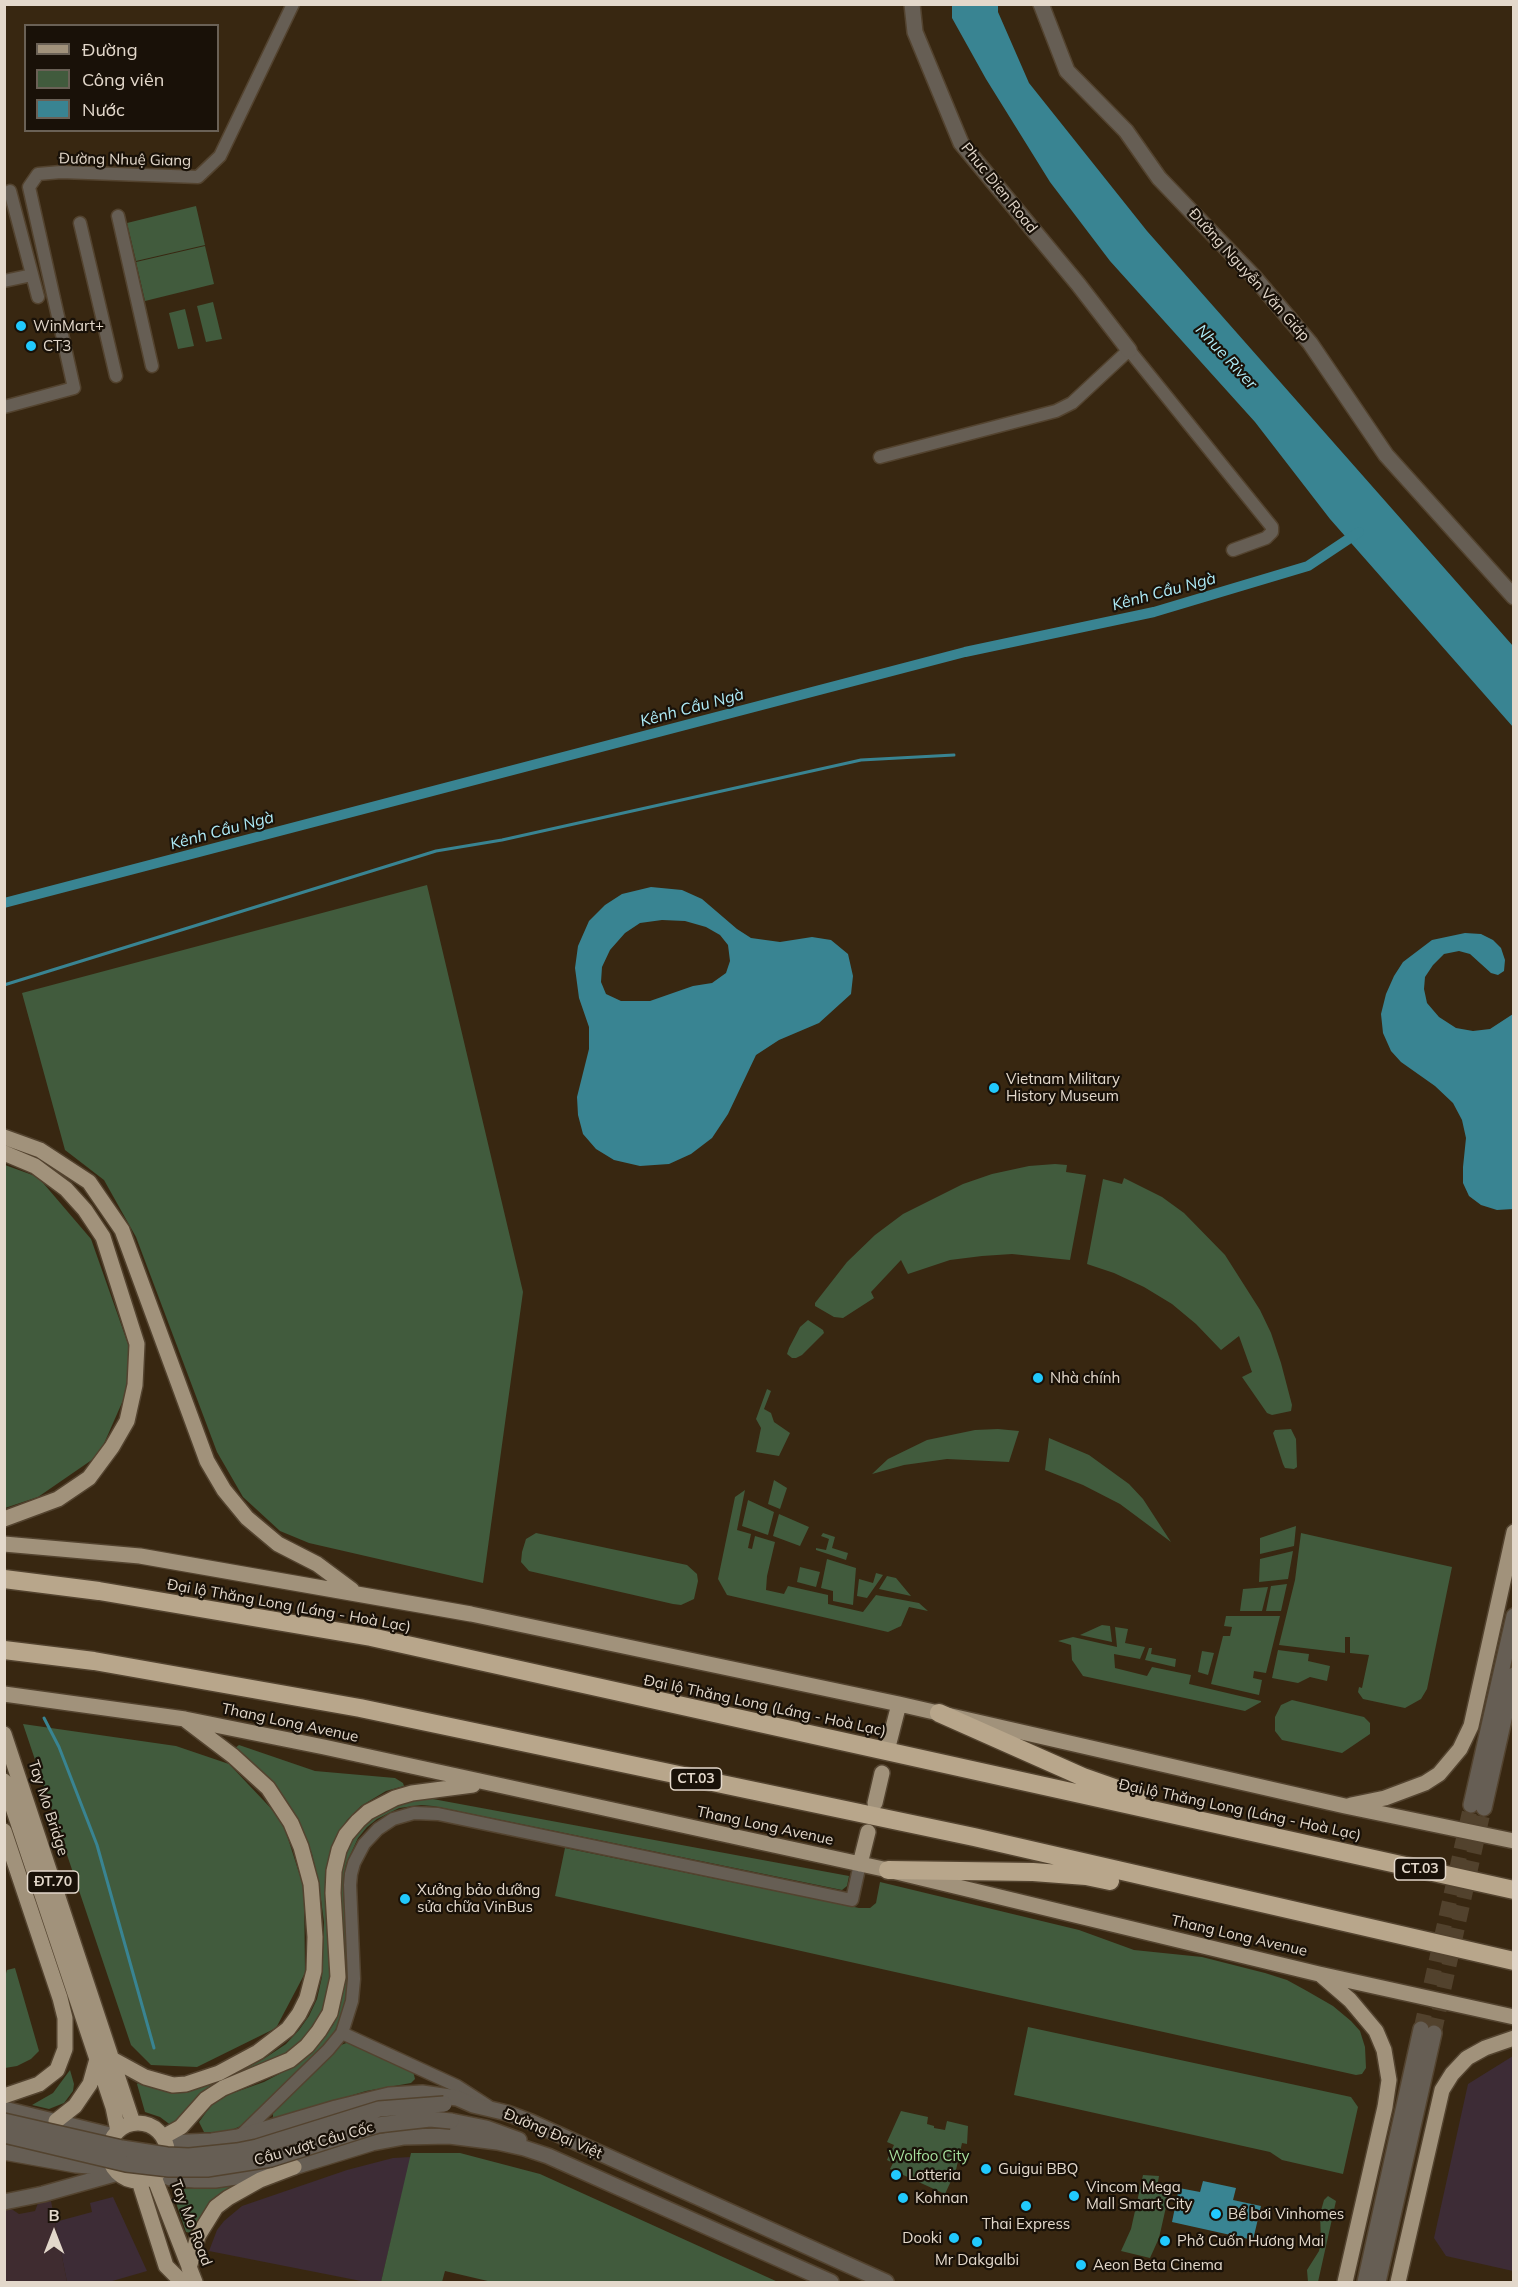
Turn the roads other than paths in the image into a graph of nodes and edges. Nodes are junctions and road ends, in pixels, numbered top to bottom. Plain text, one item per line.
1 (293, 4) edge
2 (912, 4) edge
3 (1041, 4) edge
4 (10, 191) dead end
5 (118, 216) dead end
6 (80, 223) dead end
7 (32, 275) junction
8 (4, 281) edge
9 (38, 297) dead end
10 (1129, 350) junction
11 (152, 366) dead end
12 (116, 376) dead end
13 (4, 407) edge
14 (880, 457) dead end
15 (1233, 550) dead end
16 (1514, 597) edge
17 (4, 1137) edge
18 (4, 1153) edge
19 (4, 1519) edge
20 (1514, 1532) edge
21 (4, 1544) edge
22 (4, 1579) edge
23 (357, 1593) junction
24 (1514, 1616) edge
25 (4, 1650) edge
26 (1514, 1675) edge
27 (4, 1694) edge
28 (899, 1704) junction
29 (939, 1713) junction
30 (185, 1719) junction
31 (4, 1734) edge
32 (888, 1748) dead end
33 (882, 1773) dead end
34 (4, 1780) edge
35 (484, 1784) junction
36 (875, 1803) dead end
37 (1345, 1806) junction
38 (4, 1831) edge
39 (868, 1832) dead end
40 (1514, 1840) edge
41 (1326, 1848) junction
42 (860, 1864) junction
43 (888, 1870) junction
44 (1514, 1890) edge
45 (1383, 1931) junction
46 (1514, 1962) edge
47 (1319, 1974) junction
48 (1514, 2017) edge
49 (95, 2032) junction
50 (342, 2033) junction
51 (1514, 2038) edge
52 (104, 2059) junction
53 (4, 2096) edge
54 (473, 2105) junction
55 (4, 2109) edge
56 (494, 2109) junction
57 (4, 2121) edge
58 (56, 2121) junction
59 (133, 2123) junction
60 (116, 2134) junction
61 (4, 2135) edge
62 (238, 2137) junction
63 (165, 2140) junction
64 (4, 2152) edge
65 (548, 2156) junction
66 (294, 2167) junction
67 (116, 2171) junction
68 (150, 2177) junction
69 (4, 2202) edge
70 (192, 2275) edge
71 (182, 2283) edge
72 (831, 2283) edge
73 (886, 2283) edge
74 (1345, 2283) edge
75 (1365, 2283) edge
76 (1378, 2283) edge
77 (1398, 2283) edge

1 - 13 street, Đường Nhuệ Giang
2 - 10 street, Phuc Dien Road
3 - 16 street, Đường Nguyễn Văn Giáp
4 - 7 street
5 - 11 street
6 - 12 street
7 - 8 street
7 - 9 street
10 - 14 street
10 - 15 street
17 - 23 main road
18 - 19 main road
20 - 37 main road
21 - 23 main road
22 - 41 highway, Đại lộ Thăng Long (Láng - Hoà Lạc) / CT.03
23 - 28 main road
24 - 26 street
25 - 45 highway, CT.03
27 - 30 main road, Thang Long Avenue
28 - 29 main road
28 - 32 main road
29 - 37 main road
29 - 41 highway
30 - 35 main road, Thang Long Avenue
30 - 52 main road
31 - 49 main road, Tay Mo Bridge / ĐT.70
33 - 36 main road
34 - 49 main road, ĐT.70
35 - 42 main road, Thang Long Avenue
35 - 63 main road
37 - 40 main road
38 - 53 main road
39 - 42 main road
41 - 44 highway, Đại lộ Thăng Long (Láng - Hoà Lạc) / CT.03
42 - 43 main road, Thang Long Avenue
42 - 50 street
43 - 45 highway
43 - 47 main road, Thang Long Avenue
45 - 46 highway, CT.03
47 - 48 main road, Thang Long Avenue
47 - 74 main road
49 - 52 main road, ĐT.70
50 - 56 street
50 - 62 street
51 - 77 main road
52 - 58 main road
52 - 59 main road, ĐT.70
52 - 60 main road, ĐT.70
54 - 56 street, Đường Đại Việt
54 - 57 street, Cầu vượt Cầu Cốc, bridge
54 - 62 street, Đường Đại Việt
55 - 58 street
56 - 73 street, Đường Đại Việt
58 - 60 street
59 - 60 main road
59 - 63 main road
60 - 67 main road
61 - 65 street, Cầu vượt Cầu Cốc, bridge
62 - 63 street, Đường Đại Việt
63 - 68 main road
64 - 67 street
65 - 66 street, Đường Đại Việt
65 - 72 street, Đường Đại Việt
66 - 68 street, Đường Đại Việt
66 - 70 main road
67 - 68 main road
67 - 69 street
68 - 70 main road, Tay Mo Road
68 - 71 main road, Tay Mo Road
75 - 76 street

